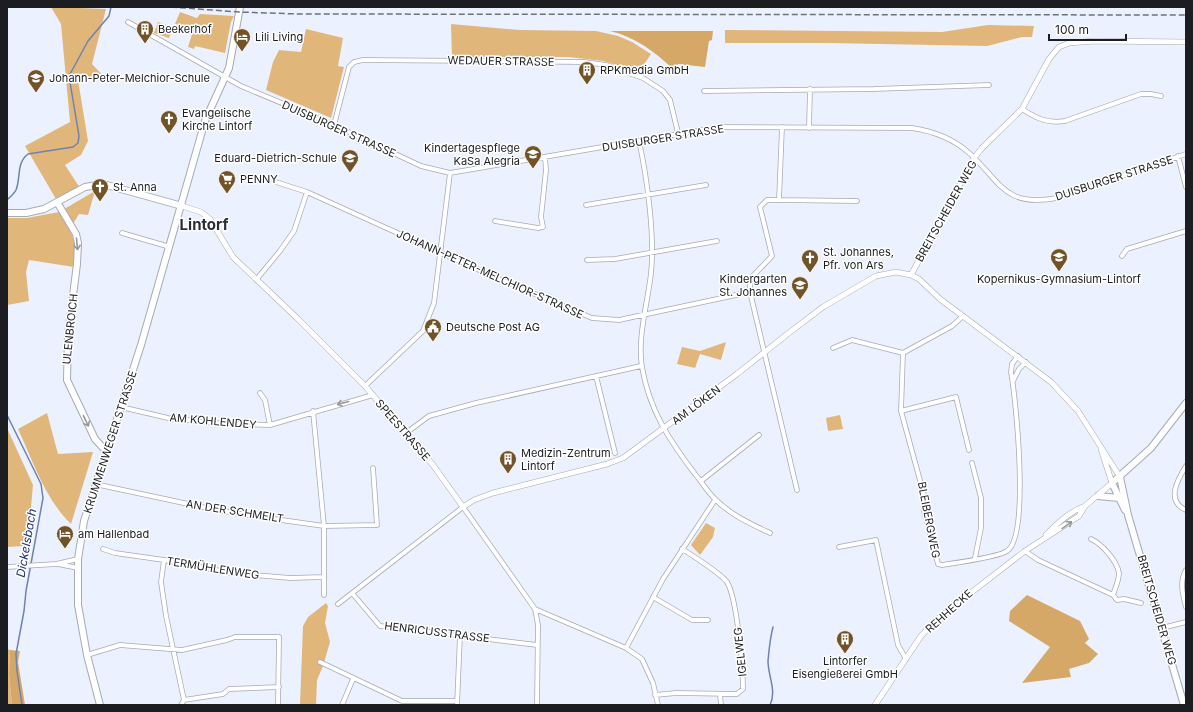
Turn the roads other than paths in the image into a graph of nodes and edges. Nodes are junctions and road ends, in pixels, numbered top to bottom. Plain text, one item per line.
1 (240, 7) edge
2 (128, 22) dead end
3 (1186, 42) edge
4 (225, 78) junction
5 (989, 85) dead end
6 (810, 89) junction
7 (704, 91) dead end
8 (1161, 96) dead end
9 (1022, 109) junction
10 (334, 125) junction
11 (782, 127) junction
12 (809, 128) junction
13 (678, 133) junction
14 (639, 141) junction
15 (1186, 154) edge
16 (1178, 156) junction
17 (545, 158) junction
18 (974, 158) junction
19 (450, 173) junction
20 (276, 182) dead end
21 (706, 185) dead end
22 (1186, 187) edge
23 (307, 192) junction
24 (647, 196) junction
25 (779, 200) junction
26 (857, 201) dead end
27 (57, 202) junction
28 (586, 205) dead end
29 (182, 206) junction
30 (7, 214) edge
31 (495, 221) dead end
32 (1186, 231) edge
33 (122, 233) dead end
34 (717, 241) dead end
35 (171, 247) junction
36 (440, 253) junction
37 (653, 254) junction
38 (1122, 256) dead end
39 (587, 260) dead end
40 (911, 274) junction
41 (256, 280) junction
42 (750, 292) junction
43 (644, 316) junction
44 (963, 316) junction
45 (833, 348) dead end
46 (764, 352) junction
47 (903, 353) junction
48 (1018, 356) junction
49 (1026, 362) junction
50 (641, 366) junction
51 (596, 376) junction
52 (1012, 381) junction
53 (365, 386) junction
54 (260, 393) dead end
55 (372, 395) junction
56 (1186, 403) edge
57 (122, 407) junction
58 (313, 411) junction
59 (901, 411) junction
60 (270, 425) junction
61 (664, 429) junction
62 (406, 433) junction
63 (759, 435) dead end
64 (1100, 444) junction
65 (969, 450) dead end
66 (106, 451) junction
67 (615, 453) dead end
68 (972, 463) dead end
69 (1186, 466) edge
70 (373, 468) dead end
71 (1120, 477) junction
72 (701, 481) junction
73 (1112, 483) junction
74 (94, 484) junction
75 (796, 490) dead end
76 (1098, 496) junction
77 (1119, 498) junction
78 (715, 500) junction
79 (463, 507) junction
80 (1186, 510) edge
81 (1128, 515) junction
82 (324, 526) junction
83 (770, 533) dead end
84 (1091, 539) dead end
85 (839, 546) dead end
86 (103, 549) dead end
87 (682, 549) junction
88 (1025, 551) junction
89 (975, 558) junction
90 (78, 559) junction
91 (164, 560) junction
92 (56, 564) junction
93 (7, 566) edge
94 (78, 568) junction
95 (1186, 570) edge
96 (324, 577) junction
97 (352, 593) junction
98 (324, 595) dead end
99 (1113, 595) junction
100 (653, 597) junction
101 (1140, 603) dead end
102 (338, 604) dead end
103 (1186, 607) edge
104 (535, 609) junction
105 (708, 620) dead end
106 (1186, 622) edge
107 (1162, 628) junction
108 (460, 636) junction
109 (537, 645) junction
110 (626, 648) junction
111 (174, 650) junction
112 (87, 655) junction
113 (906, 659) junction
114 (320, 662) dead end
115 (353, 678) junction
116 (279, 687) junction
117 (720, 694) junction
118 (655, 695) junction
119 (184, 700) junction
120 (402, 703) edge
121 (457, 703) edge
122 (100, 705) edge
123 (181, 705) edge
124 (278, 705) edge
125 (342, 705) edge
126 (537, 705) edge
127 (658, 705) edge
128 (721, 705) edge
129 (875, 705) edge
130 (1184, 705) edge

1 - 4 main road
2 - 4 street, DUISBURGER STRASSE
3 - 9 street, BREITSCHEIDER WEG
4 - 10 street, DUISBURGER STRASSE
4 - 29 main road, KRUMMENWEGER STRASSE
5 - 6 street
6 - 7 street
6 - 12 street
8 - 9 street
9 - 18 street, BREITSCHEIDER WEG
10 - 13 street, WEDAUER STRASSE
10 - 19 street, DUISBURGER STRASSE
11 - 12 street, DUISBURGER STRASSE
11 - 13 street, DUISBURGER STRASSE
11 - 25 street
12 - 18 street, DUISBURGER STRASSE
13 - 14 street, DUISBURGER STRASSE
14 - 17 street, DUISBURGER STRASSE
14 - 24 street
15 - 16 street, DUISBURGER STRASSE
16 - 18 street, DUISBURGER STRASSE
16 - 22 street
17 - 19 street, DUISBURGER STRASSE
17 - 31 street
18 - 40 street, BREITSCHEIDER WEG
19 - 36 street
20 - 23 street, JOHANN-PETER-MELCHIOR-STRASSE
21 - 24 street
23 - 36 street, JOHANN-PETER-MELCHIOR-STRASSE
23 - 41 street
24 - 28 street
24 - 37 street
25 - 26 street
25 - 42 street
27 - 29 main road
27 - 30 main road
27 -> 66 main road, ULENBROICH
29 - 35 main road, KRUMMENWEGER STRASSE
29 - 41 street, SPEESTRASSE
32 - 38 street
33 - 35 street
34 - 37 street
35 - 57 main road, KRUMMENWEGER STRASSE
36 - 43 street, JOHANN-PETER-MELCHIOR-STRASSE
36 - 53 street
37 - 39 street
37 - 43 street
40 - 44 street, BREITSCHEIDER WEG
40 - 46 street, AM LÖKEN
41 - 53 street, SPEESTRASSE
42 - 43 street, JOHANN-PETER-MELCHIOR-STRASSE
42 - 46 street
43 - 50 street
44 - 47 street
44 - 48 street, BREITSCHEIDER WEG
45 - 47 street
46 - 61 street, AM LÖKEN
46 - 75 street
47 - 59 street, BLEIBERGWEG
48 - 49 street, BREITSCHEIDER WEG
48 - 52 street, BLEIBERGWEG
49 - 52 street
49 - 64 street, BREITSCHEIDER WEG
50 - 51 street
50 - 61 street
51 - 62 street
51 - 67 street
52 - 89 street, BLEIBERGWEG
53 - 55 street, SPEESTRASSE
54 - 60 street
55 -> 58 street, AM KOHLENDEY
55 - 62 street, SPEESTRASSE
56 - 71 main road, REHHECKE
57 - 60 street, AM KOHLENDEY
57 - 66 main road, KRUMMENWEGER STRASSE
58 - 60 street, AM KOHLENDEY
58 - 82 street
59 - 65 street
59 - 89 street, BLEIBERGWEG
61 - 72 street
61 - 79 street, AM LÖKEN
62 - 79 street, SPEESTRASSE
63 - 72 street
64 - 71 street, BREITSCHEIDER WEG
64 - 73 street, BREITSCHEIDER WEG
66 - 74 main road, KRUMMENWEGER STRASSE
68 - 89 street
69 - 80 street
70 - 82 street, AN DER SCHMEILT
71 - 73 main road, REHHECKE
71 - 81 main road, BREITSCHEIDER WEG
72 - 78 street
73 - 76 street, REHHECKE
73 - 77 main road, BREITSCHEIDER WEG
74 - 82 street, AN DER SCHMEILT
74 - 90 main road, KRUMMENWEGER STRASSE
76 - 77 main road
76 - 88 street, REHHECKE
77 - 81 main road, BREITSCHEIDER WEG
78 - 83 street
78 - 87 street
79 - 97 street
79 - 104 street, SPEESTRASSE
81 - 107 main road, BREITSCHEIDER WEG
82 - 96 street
84 - 99 street
85 - 113 street
86 - 91 street, TERMÜHLENWEG
87 - 100 street
87 - 117 street, IGELWEG
88 - 99 street
88 - 113 street, REHHECKE
90 - 92 street
90 - 94 main road, KRUMMENWEGER STRASSE
91 - 96 street, TERMÜHLENWEG
91 - 111 street
92 - 93 street
92 - 94 street
94 - 112 main road, KRUMMENWEGER STRASSE
95 - 103 street
96 - 98 street
97 - 102 street
97 - 108 street, HENRICUSSTRASSE
99 - 101 street
100 - 105 street
100 - 110 street
104 - 109 street, SPEESTRASSE
104 - 110 street
106 - 107 street
107 - 130 main road, BREITSCHEIDER WEG
108 - 109 street, HENRICUSSTRASSE
108 - 121 street
109 - 126 street, SPEESTRASSE
110 - 118 street
111 - 112 street
111 - 116 street
111 - 119 street
112 - 122 main road, KRUMMENWEGER STRASSE
113 - 129 street, REHHECKE
114 - 115 street
115 - 120 street
115 - 125 street
116 - 119 street
116 - 124 street
117 - 118 street, IGELWEG
117 - 128 street
118 - 127 street
119 - 123 street
120 - 121 street

